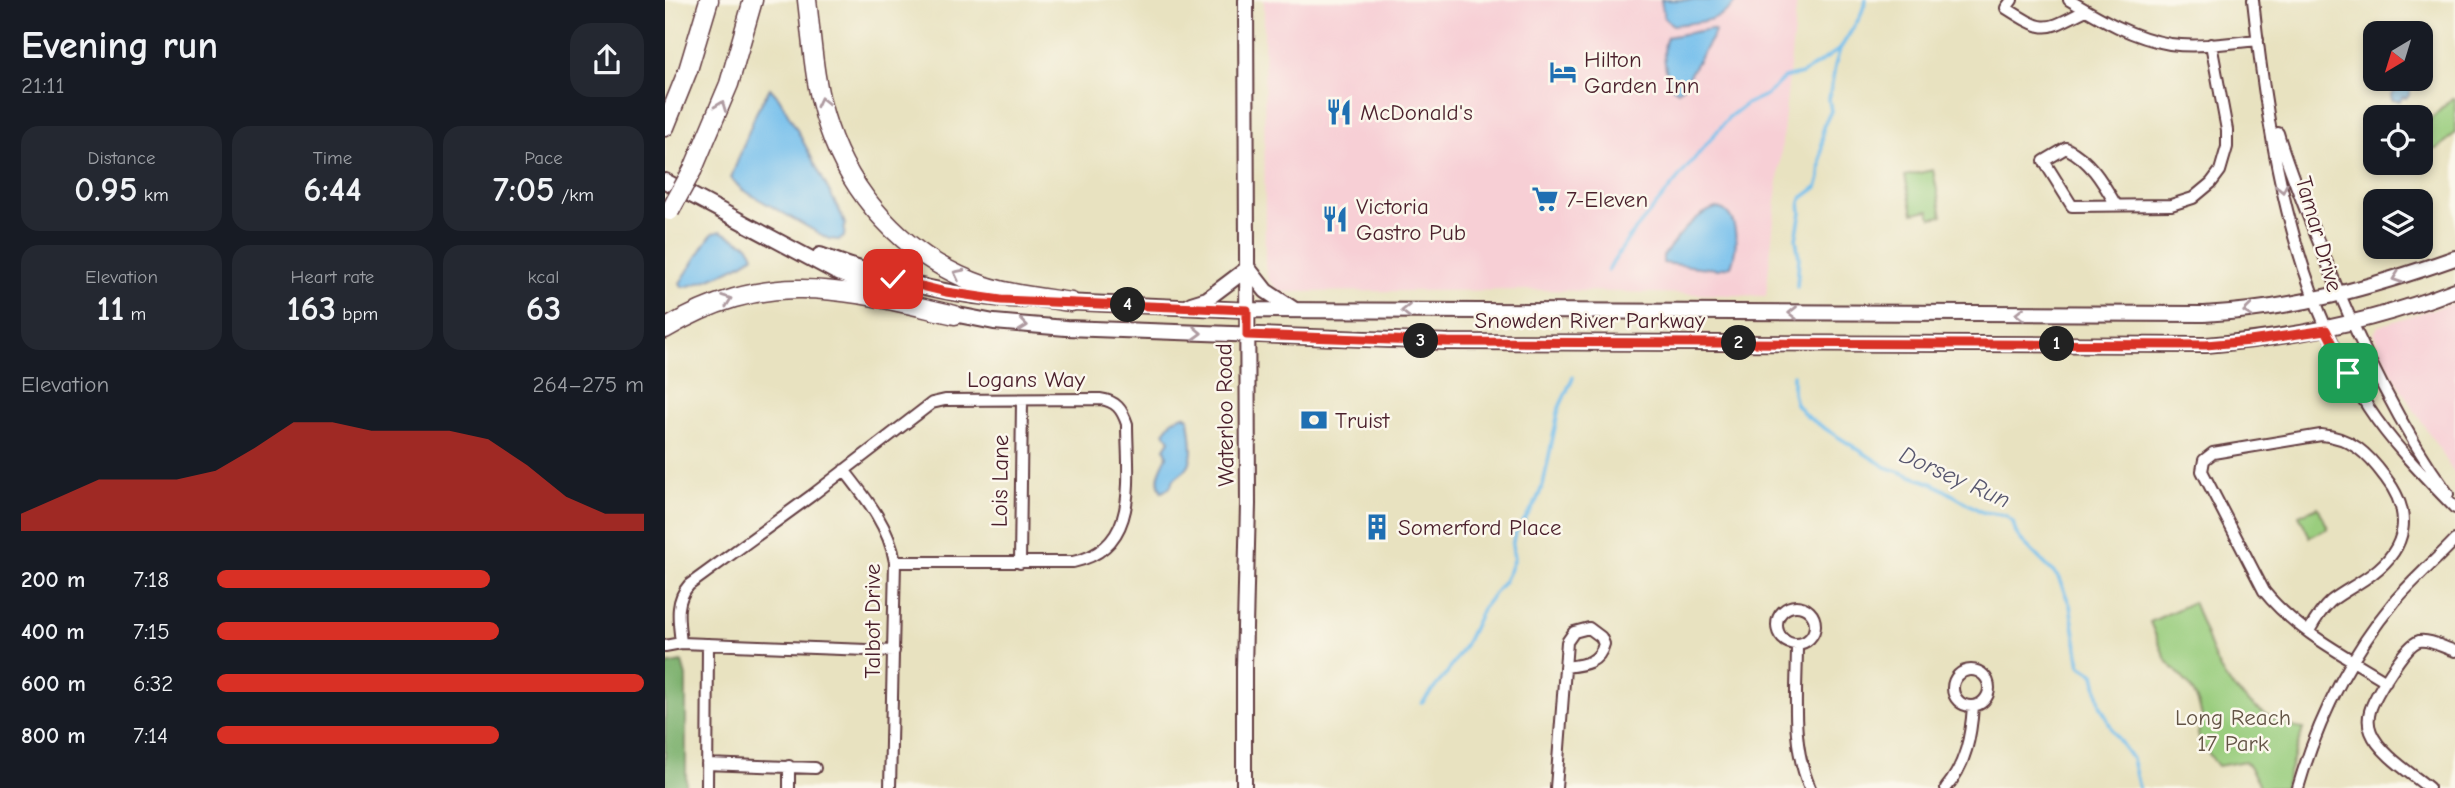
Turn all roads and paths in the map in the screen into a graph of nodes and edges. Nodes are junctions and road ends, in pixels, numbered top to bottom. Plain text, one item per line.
1 (709, 0) edge
2 (753, 0) edge
3 (807, 0) edge
4 (1246, 0) edge
5 (2012, 0) edge
6 (2069, 0) edge
7 (2253, 0) edge
8 (2087, 10) junction
9 (2258, 40) junction
10 (2211, 44) junction
11 (2266, 97) junction
12 (665, 127) edge
13 (665, 181) edge
14 (2116, 205) junction
15 (667, 215) edge
16 (776, 239) junction
17 (2455, 258) edge
18 (1248, 268) junction
19 (2455, 290) edge
20 (2339, 295) junction
21 (2315, 301) junction
22 (1071, 302) junction
23 (1179, 307) junction
24 (1247, 310) junction
25 (1296, 310) junction
26 (955, 315) junction
27 (2351, 324) junction
28 (665, 329) edge
29 (2326, 330) junction
30 (1247, 335) junction
31 (1022, 401) junction
32 (844, 470) junction
33 (2455, 503) edge
34 (2455, 508) edge
35 (2455, 540) edge
36 (895, 562) junction
37 (1020, 563) junction
38 (2309, 631) junction
39 (681, 643) junction
40 (708, 644) junction
41 (1797, 644) dead end
42 (665, 646) edge
43 (894, 651) junction
44 (2455, 651) edge
45 (2352, 660) junction
46 (1565, 667) dead end
47 (2386, 681) junction
48 (1973, 706) dead end
49 (707, 764) junction
50 (789, 766) junction
51 (815, 768) dead end
52 (707, 788) edge
53 (789, 788) edge
54 (890, 788) edge
55 (1244, 788) edge
56 (1556, 788) edge
57 (1810, 788) edge
58 (1946, 788) edge
59 (2298, 788) edge
60 (2429, 788) edge

1 - 12 highway
15 -> 2 highway, bridge
22 -> 3 highway
4 - 18 main road, Waterloo Road
5 - 8 street
6 - 8 street
7 - 9 street, Tamar Drive
8 - 10 street
9 - 10 street
9 - 11 street, Tamar Drive
10 - 14 street
11 - 20 street, Tamar Drive
11 -> 21 street, Tamar Drive
13 - 16 main road, Snowden River Parkway
14 - 14 street
16 - 22 main road, Snowden River Parkway
16 - 26 main road, Snowden River Parkway
17 -> 20 main road, Snowden River Parkway
18 - 23 main road
18 - 24 main road, Waterloo Road
18 - 25 main road
19 - 27 main road, Snowden River Parkway
20 - 21 main road, Snowden River Parkway
20 - 27 street, Tamar Drive
21 -> 25 main road, Snowden River Parkway
21 - 29 street, Tamar Drive
22 - 23 main road, Snowden River Parkway
23 - 24 main road, Snowden River Parkway
24 - 25 main road, Snowden River Parkway
24 - 30 main road, Waterloo Road
28 -> 26 highway
26 -> 30 main road, Snowden River Parkway
27 - 29 main road, Snowden River Parkway
27 - 33 street, Tamar Drive
29 - 30 main road, Snowden River Parkway
29 - 34 street, Tamar Drive
30 - 55 main road, Waterloo Road
31 - 32 street, Logans Way
31 - 37 street, Lois Lane
31 - 37 street, Logans Way
32 - 36 street, Talbot Drive
32 - 39 street, Logans Way
35 - 45 street
36 - 37 street, Logans Way
36 - 43 street, Talbot Drive
38 - 38 street
38 - 45 street
39 - 40 street
39 - 42 street
40 - 43 street
40 - 49 street
41 - 57 street
43 - 54 street, Talbot Drive
44 - 47 street
45 - 47 street
45 - 59 street
46 - 56 street
47 - 60 street
48 - 58 street
49 - 50 street
49 - 52 street
50 - 51 street
50 - 53 street

